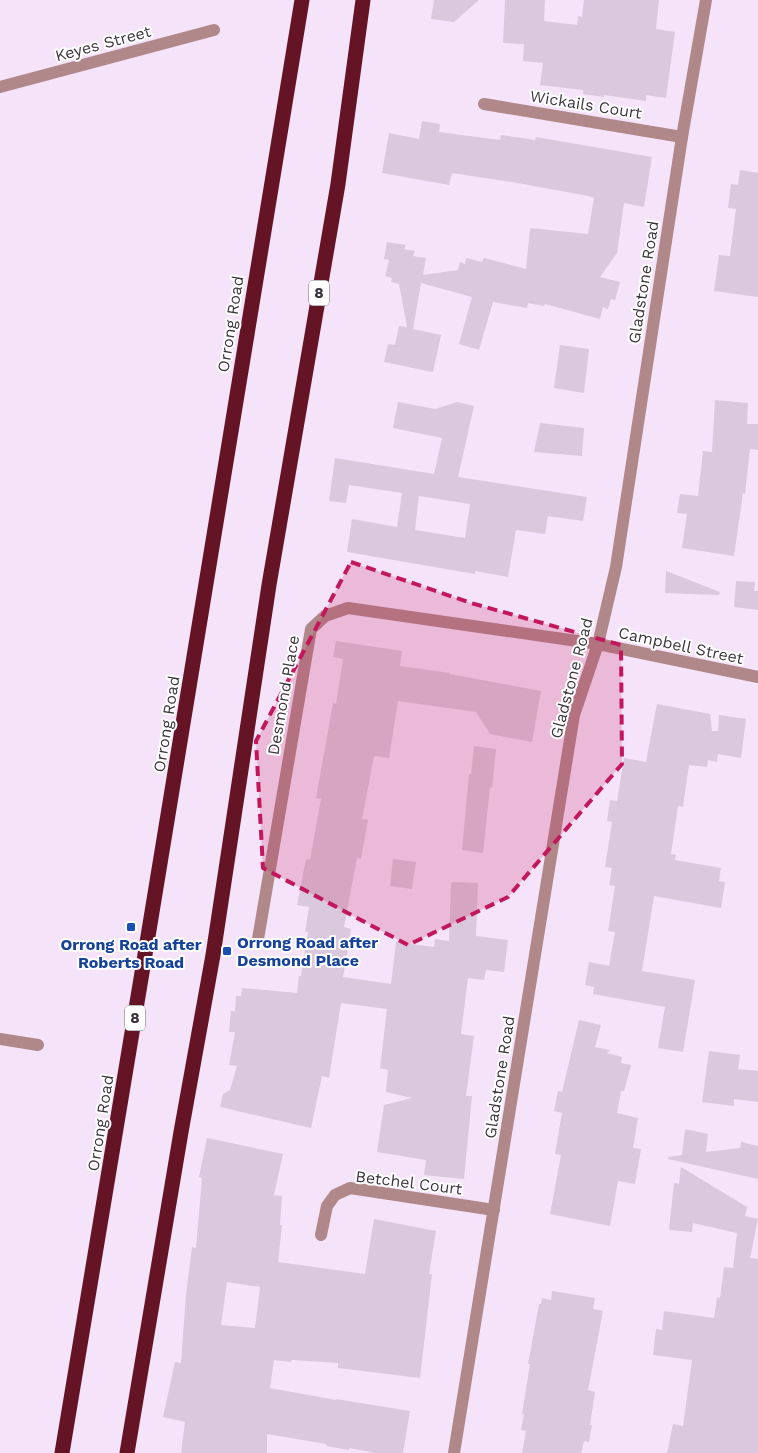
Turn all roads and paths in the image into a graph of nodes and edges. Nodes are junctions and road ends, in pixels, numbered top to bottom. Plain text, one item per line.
1 (302, 0) edge
2 (363, 0) edge
3 (706, 0) edge
4 (214, 30) dead end
5 (0, 87) edge
6 (484, 104) dead end
7 (682, 137) junction
8 (598, 644) junction
9 (758, 677) edge
10 (258, 939) dead end
11 (0, 1039) edge
12 (38, 1045) dead end
13 (494, 1210) junction
14 (321, 1235) dead end
15 (62, 1453) edge
16 (127, 1453) edge
17 (454, 1453) edge

1 - 15 highway, Orrong Road / 8
2 - 16 highway, 8
3 - 7 street, Gladstone Road
4 - 5 street, Keyes Street
6 - 7 street, Wickails Court
7 - 8 street, Gladstone Road
8 - 9 street, Campbell Street
8 - 10 street, Desmond Place
8 - 13 street, Gladstone Road
11 - 12 street
13 - 14 street, Betchel Court
13 - 17 street, Gladstone Road

